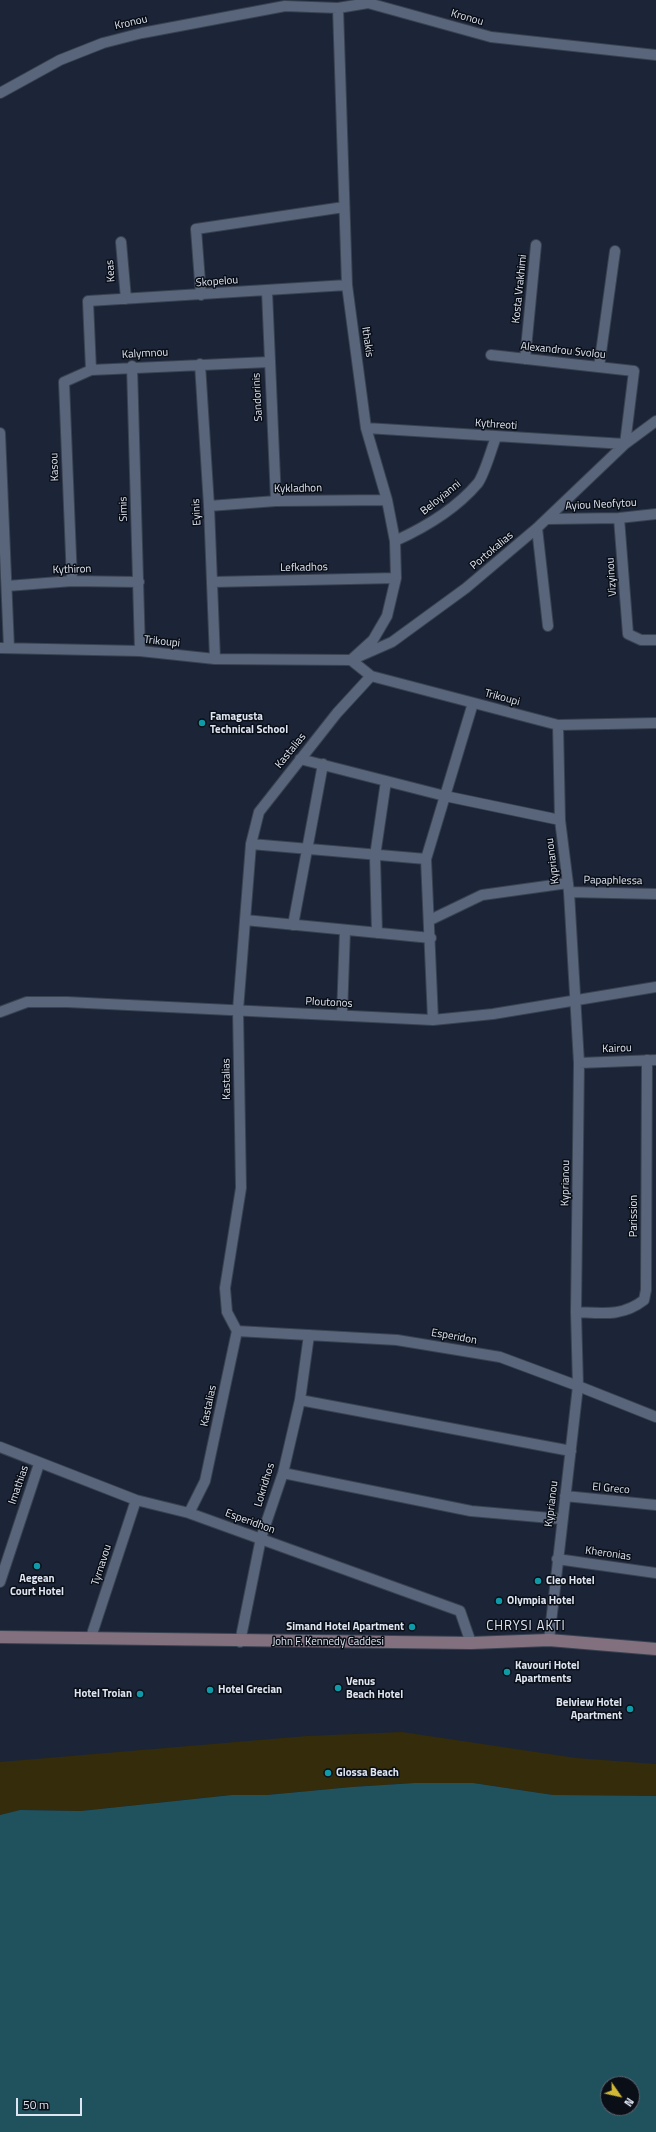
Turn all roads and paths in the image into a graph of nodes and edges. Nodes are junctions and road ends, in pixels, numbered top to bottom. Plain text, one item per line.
1 (338, 8) junction
2 (656, 55) edge
3 (0, 93) edge
4 (344, 207) junction
5 (121, 242) dead end
6 (536, 245) dead end
7 (615, 251) dead end
8 (347, 285) junction
9 (267, 291) junction
10 (201, 295) junction
11 (126, 299) junction
12 (491, 355) dead end
13 (525, 359) junction
14 (268, 362) junction
15 (200, 364) junction
16 (132, 366) junction
17 (599, 367) junction
18 (91, 370) junction
19 (656, 421) edge
20 (366, 428) junction
21 (0, 433) edge
22 (496, 437) junction
23 (625, 444) junction
24 (387, 500) junction
25 (276, 501) junction
26 (209, 506) junction
27 (656, 514) edge
28 (619, 518) junction
29 (547, 519) junction
30 (537, 528) junction
31 (395, 541) junction
32 (396, 578) junction
33 (72, 581) junction
34 (139, 582) junction
35 (212, 582) junction
36 (7, 586) junction
37 (548, 626) dead end
38 (656, 640) edge
39 (4, 648) edge
40 (140, 651) junction
41 (215, 659) junction
42 (351, 660) junction
43 (322, 661) joint
44 (371, 676) junction
45 (473, 703) junction
46 (656, 723) edge
47 (558, 725) junction
48 (300, 759) junction
49 (323, 764) junction
50 (386, 780) junction
51 (445, 796) junction
52 (560, 820) junction
53 (251, 844) junction
54 (306, 849) junction
55 (375, 856) junction
56 (426, 859) junction
57 (568, 888) junction
58 (656, 894) edge
59 (245, 920) junction
60 (430, 920) junction
61 (293, 925) junction
62 (345, 930) junction
63 (377, 933) junction
64 (431, 938) junction
65 (656, 987) edge
66 (576, 999) junction
67 (238, 1010) junction
68 (0, 1012) edge
69 (342, 1015) junction
70 (433, 1020) junction
71 (652, 1060) edge
72 (579, 1063) junction
73 (651, 1129) edge
74 (651, 1194) edge
75 (576, 1312) junction
76 (237, 1331) junction
77 (309, 1335) junction
78 (578, 1386) junction
79 (300, 1400) junction
80 (656, 1417) edge
81 (0, 1447) edge
82 (571, 1451) junction
83 (39, 1464) junction
84 (283, 1473) junction
85 (565, 1496) junction
86 (136, 1500) junction
87 (656, 1505) edge
88 (189, 1513) junction
89 (562, 1519) junction
90 (261, 1538) junction
91 (557, 1559) junction
92 (656, 1573) edge
93 (0, 1582) edge
94 (0, 1637) edge
95 (91, 1637) junction
96 (549, 1640) junction
97 (240, 1642) junction
98 (471, 1643) junction
99 (656, 1649) edge

1 - 2 street, Kronou
1 - 3 street, Kronou
1 - 4 street, Ithakis
4 - 8 street, Ithakis
4 - 10 street
5 - 11 street, Keas
6 - 13 street, Kosta Vrakhimi
7 - 17 street
8 - 9 street, Skopelou
8 - 20 street, Ithakis
9 - 10 street, Skopelou
9 - 14 street, Sandorinis
10 - 11 street, Skopelou
11 - 18 street, Skopelou
12 - 13 street, Alexandrou Svolou
13 - 17 street, Alexandrou Svolou
14 - 15 street, Kalymnou
14 - 25 street, Sandorinis
15 - 16 street, Kalymnou
15 - 26 street, Eyinis
16 - 18 street, Kalymnou
16 - 34 street, Simis
17 - 23 street, Alexandrou Svolou
18 - 33 street, Kasou
19 - 23 street, Portokalias
20 - 22 street, Kythreoti
20 - 24 street, Ithakis
21 - 36 street
22 - 23 street, Kythreoti
22 - 31 street, Beloyianni
23 - 29 street, Portokalias
24 - 25 street, Kykladhon
24 - 31 street, Ithakis
25 - 26 street, Kykladhon
26 - 35 street, Eyinis
27 - 28 street, Ayiou Neofytou
28 - 29 street, Ayiou Neofytou
28 - 38 street, Vizyinou
29 - 30 street, Portokalias
30 - 37 street
30 - 42 street, Portokalias
31 - 32 street, Ithakis
32 - 35 street, Lefkadhos
32 - 42 street, Ithakis
33 - 34 street, Kythiron
33 - 36 street, Kythiron
34 - 40 street, Simis
35 - 41 street, Eyinis
36 - 39 street
39 - 40 street, Trikoupi
40 - 41 street, Trikoupi
41 - 43 street, Trikoupi
42 - 43 street, Portokalias
42 - 44 street, Trikoupi
44 - 45 street, Trikoupi
44 - 48 street, Kastalias
45 - 47 street, Trikoupi
45 - 51 street
46 - 47 street, Trikoupi
47 - 52 street, Kyprianou
48 - 49 street
48 - 53 street, Kastalias
49 - 50 street
49 - 54 street
50 - 51 street
50 - 55 street
51 - 52 street
51 - 56 street
52 - 57 street, Kyprianou
53 - 54 street
53 - 59 street, Kastalias
54 - 55 street
54 - 61 street
55 - 56 street
55 - 63 street
56 - 60 street
57 - 58 street, Papaphlessa
57 - 60 street, Papaphlessa
57 - 66 street, Kyprianou
59 - 61 street
59 - 67 street, Kastalias
60 - 64 street
61 - 62 street
62 - 63 street
62 - 69 street
63 - 64 street
64 - 70 street
65 - 66 street, Ploutonos
66 - 70 street, Ploutonos
66 - 72 street, Kyprianou
67 - 68 street, Ploutonos
67 - 69 street, Ploutonos
67 - 76 street, Kastalias
69 - 70 street, Ploutonos
71 - 72 street, Kairou
71 - 73 street, Parission
72 - 75 street, Kyprianou
73 - 74 street, Parission
74 - 75 street, Parission
75 - 78 street, Kyprianou
76 - 77 street, Esperidon
76 - 88 street, Kastalias
77 - 78 street, Esperidon
77 - 79 street, Lokridhos
78 - 80 street, Esperidon
78 - 82 street, Kyprianou
79 - 82 street
79 - 84 street, Lokridhos
81 - 83 street, Esperidhon
82 - 85 street, Kyprianou
83 - 86 street, Esperidhon
83 - 93 street, Imathias
84 - 89 street
84 - 90 street, Lokridhos
85 - 87 street, El Greco
85 - 89 street, Kyprianou
86 - 88 street, Esperidhon
86 - 95 street, Tyrnavou
88 - 90 street, Esperidhon
89 - 91 street, Kyprianou
90 - 97 street, Lokridhos
90 - 98 street, Esperidhon
91 - 92 street, Kheronias
91 - 96 street, Kyprianou
94 - 95 street, John F. Kennedy Caddesi
95 - 97 street, John F. Kennedy Caddesi
96 - 98 street, John F. Kennedy Caddesi
96 - 99 street, John F. Kennedy Caddesi
97 - 98 street, John F. Kennedy Caddesi

